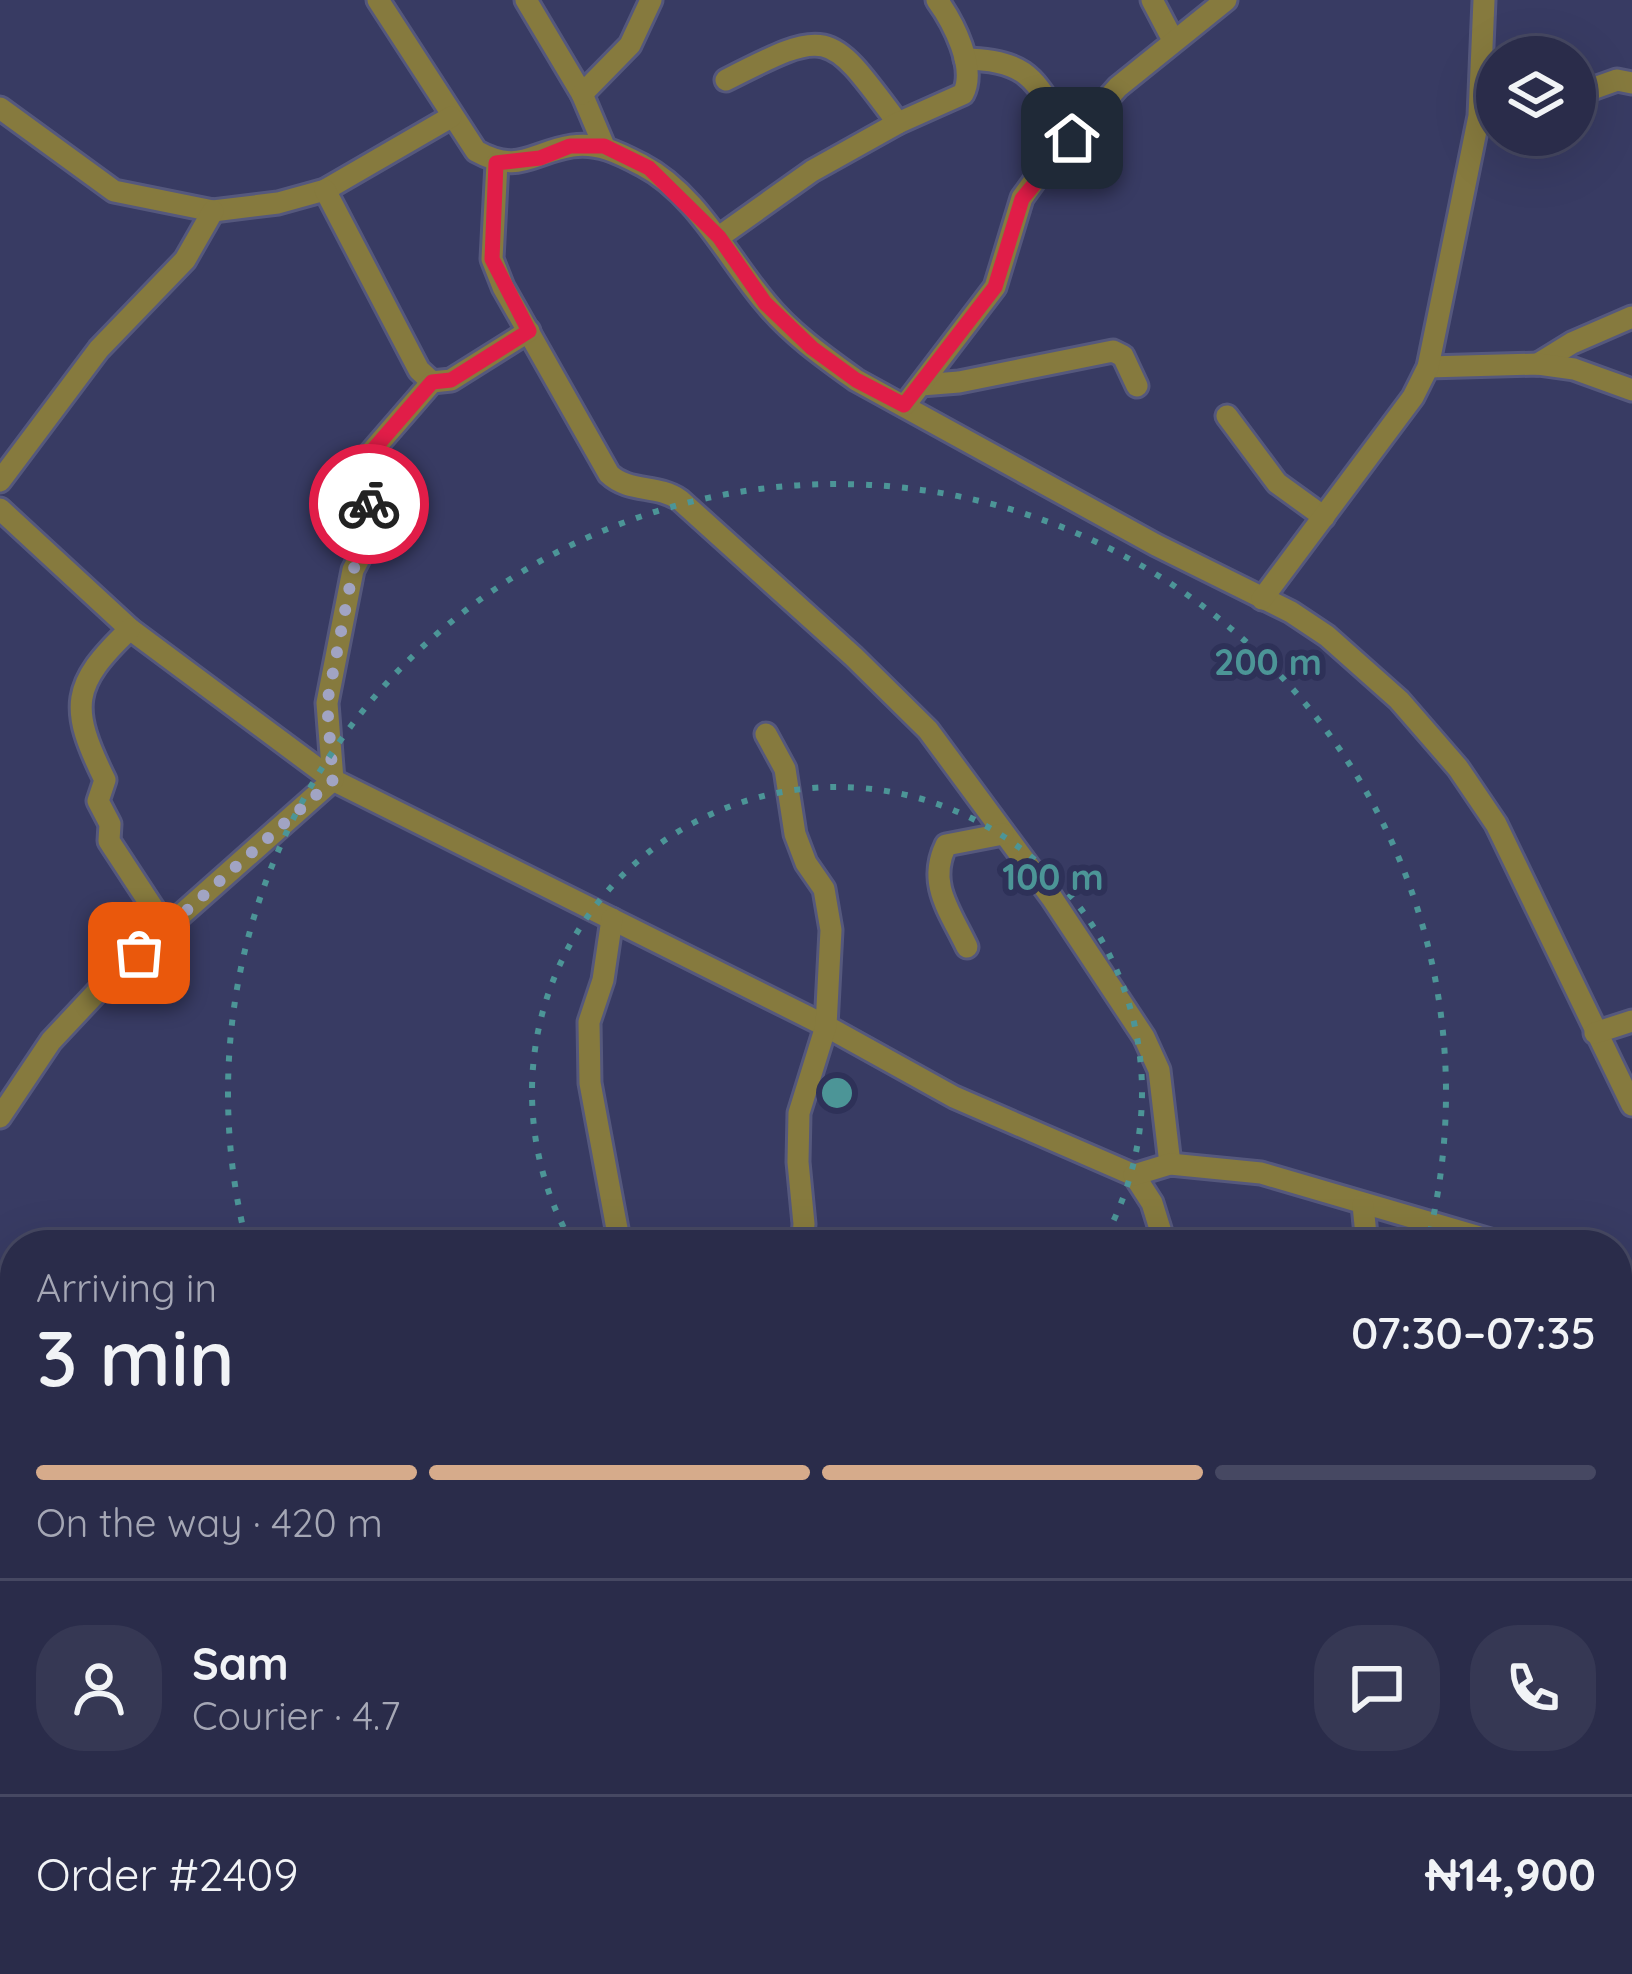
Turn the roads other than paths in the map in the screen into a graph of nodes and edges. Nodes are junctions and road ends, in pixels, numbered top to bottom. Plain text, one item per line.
1 (378, 0) edge
2 (526, 0) edge
3 (651, 0) edge
4 (937, 0) edge
5 (1152, 0) edge
6 (1226, 0) edge
7 (1484, 0) edge
8 (1485, 36) edge
9 (1173, 40) junction
10 (965, 59) junction
11 (726, 80) dead end
12 (1632, 83) edge
13 (1596, 87) edge
14 (582, 94) junction
15 (0, 108) edge
16 (451, 117) junction
17 (898, 123) junction
18 (1072, 138) junction
19 (604, 146) junction
20 (1478, 156) edge
21 (496, 163) junction
22 (325, 190) junction
23 (213, 211) junction
24 (719, 237) junction
25 (1632, 317) edge
26 (529, 331) junction
27 (1538, 364) junction
28 (1428, 368) junction
29 (432, 382) junction
30 (921, 385) junction
31 (1137, 386) dead end
32 (1632, 390) edge
33 (904, 405) junction
34 (1227, 416) dead end
35 (0, 481) edge
36 (0, 509) edge
37 (1324, 517) junction
38 (1262, 599) junction
39 (130, 629) junction
40 (766, 734) dead end
41 (333, 780) junction
42 (1003, 834) junction
43 (613, 919) junction
44 (166, 928) junction
45 (967, 947) dead end
46 (1632, 1021) edge
47 (826, 1026) junction
48 (1595, 1034) junction
49 (1630, 1096) edge
50 (0, 1117) edge
51 (1170, 1164) junction
52 (1134, 1175) junction
53 (1363, 1204) junction
54 (617, 1230) edge
55 (803, 1230) edge
56 (1161, 1230) edge
57 (1366, 1230) edge
58 (1454, 1230) edge

1 - 16 street
2 - 14 street
3 - 14 street
4 - 10 street
5 - 9 street
6 - 9 street
7 - 8 street
9 - 18 street
10 - 17 street
10 - 18 street
11 - 17 street
12 - 13 street
14 - 19 street
15 - 23 street
16 - 21 street
16 - 22 street
17 - 24 street
18 - 30 street
19 - 21 street
19 - 24 street
20 - 28 street
21 - 26 street
22 - 23 street
22 - 29 street
23 - 35 street
24 - 33 street
25 - 27 street
26 - 29 street
26 - 42 street
27 - 28 street
27 - 32 street
28 - 37 street
29 - 41 street
30 - 31 street
30 - 33 street
33 - 38 street
34 - 37 street
36 - 39 street
37 - 38 street
38 - 48 street
39 - 41 street
39 - 44 street
40 - 47 street
41 - 43 street
41 - 44 street
42 - 45 street
42 - 51 street
43 - 47 street
43 - 54 street
44 - 50 street
46 - 48 street
47 - 52 street
47 - 55 street
48 - 49 street
51 - 52 street
51 - 53 street
52 - 56 street
53 - 57 street
53 - 58 street

